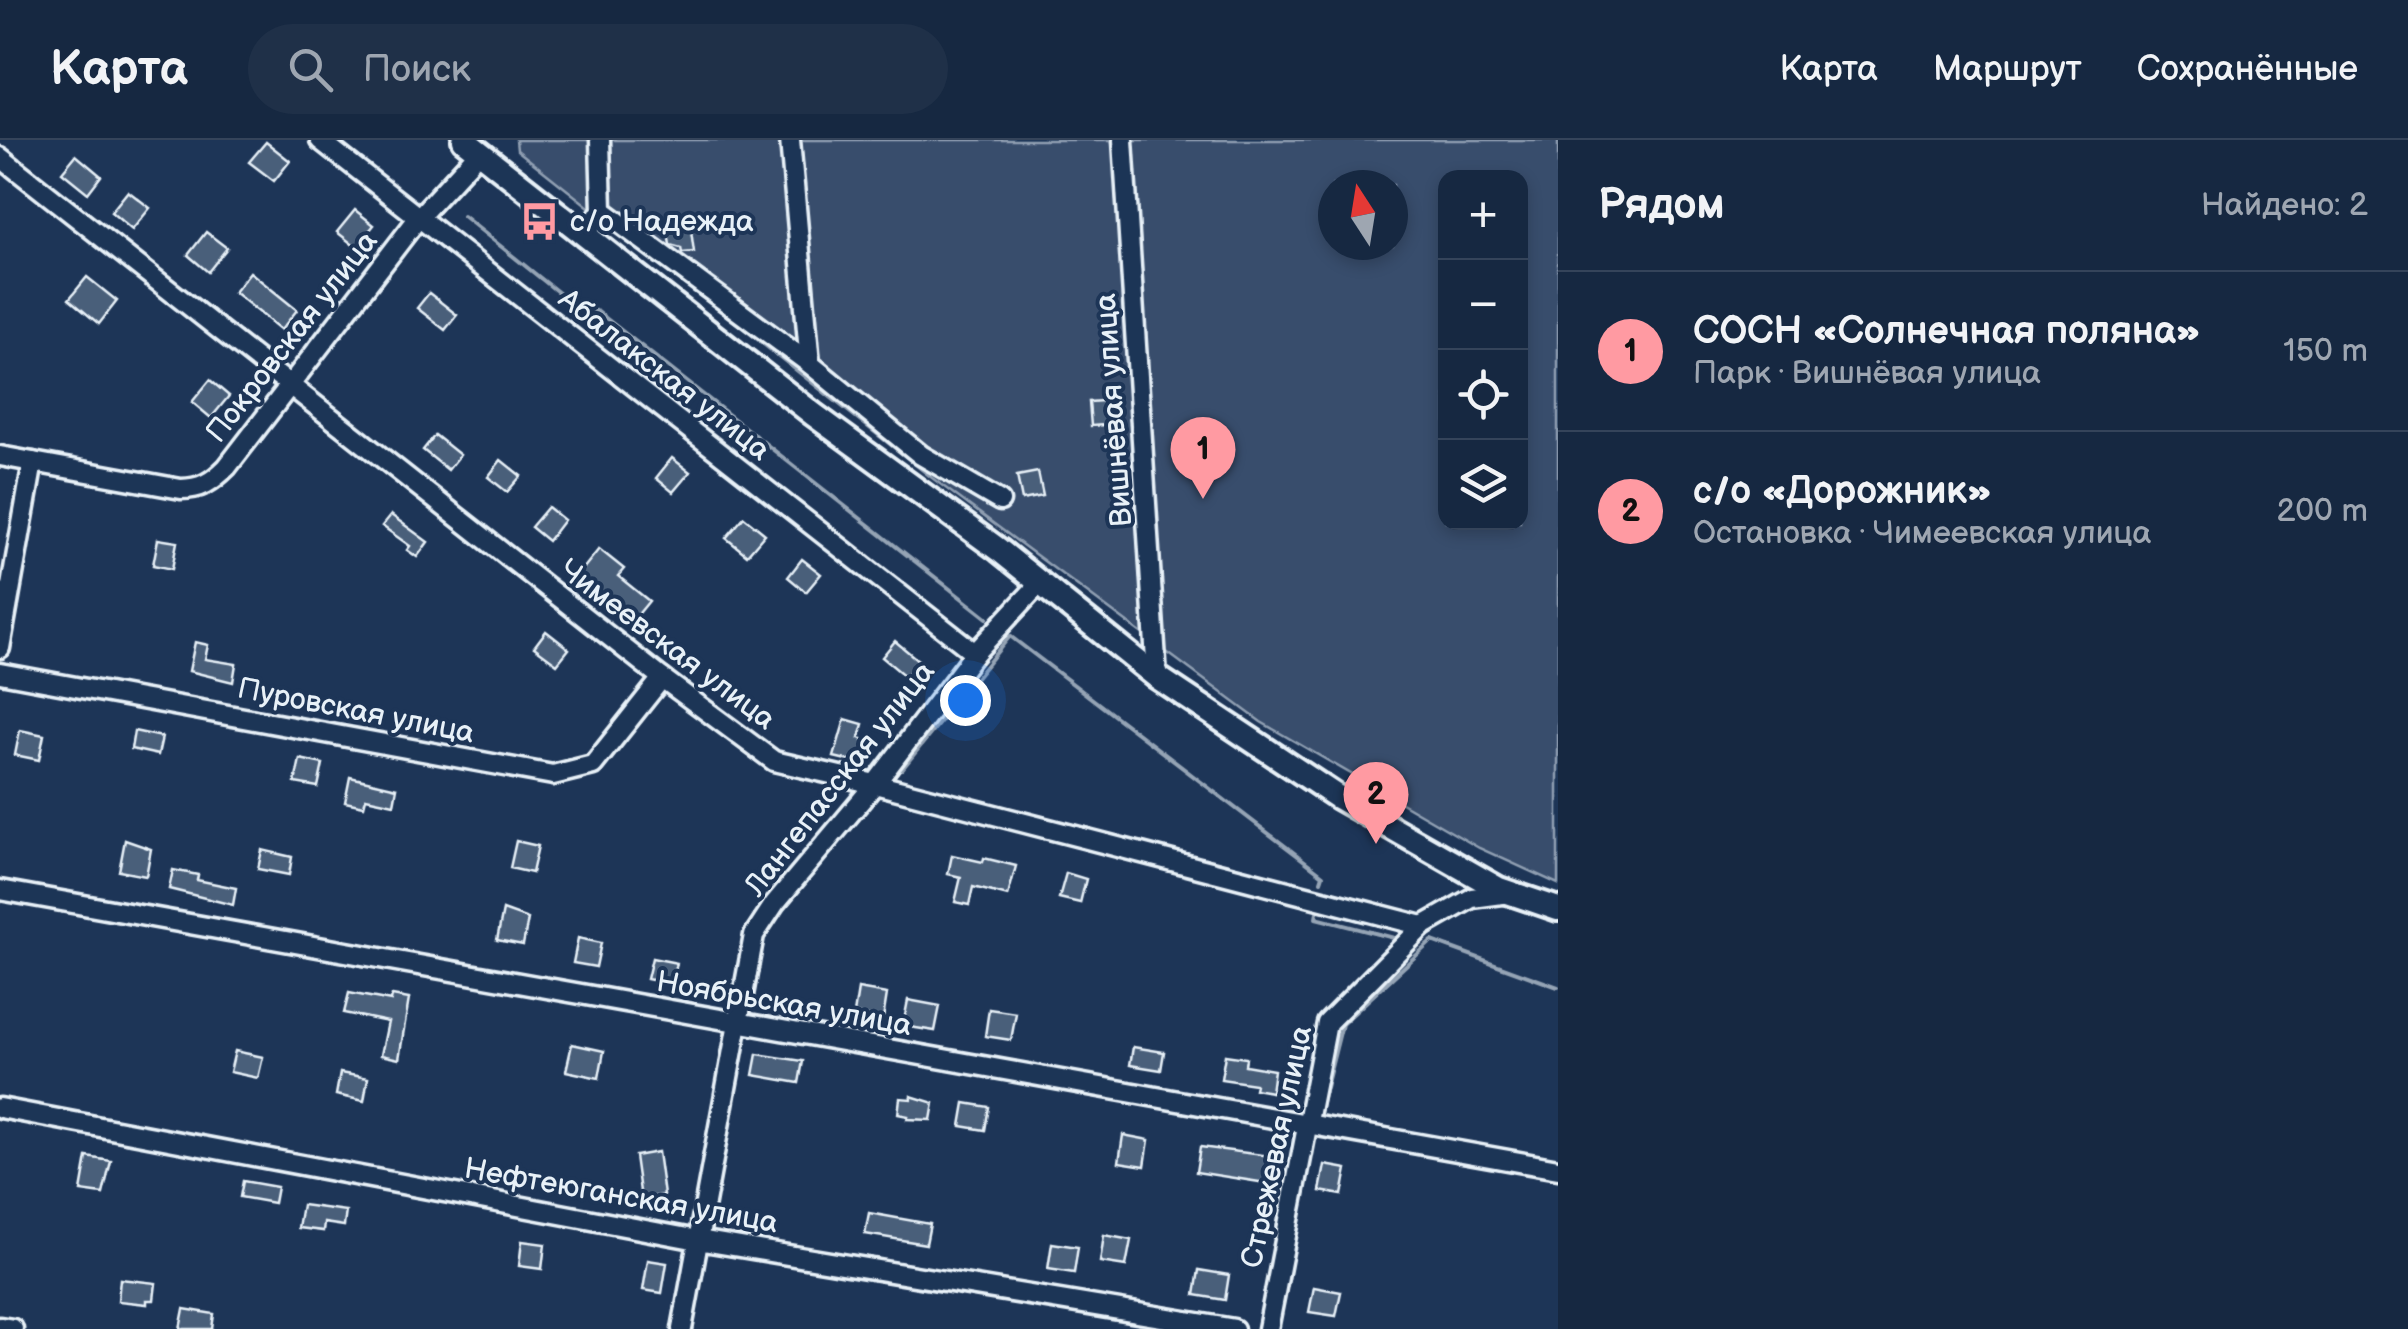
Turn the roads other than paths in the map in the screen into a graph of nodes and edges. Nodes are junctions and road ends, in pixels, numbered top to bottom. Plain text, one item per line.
1 (320, 140) edge
2 (600, 140) edge
3 (790, 140) edge
4 (1123, 140) edge
5 (471, 146) edge
6 (0, 157) edge
7 (602, 210) junction
8 (418, 217) junction
9 (586, 234) junction
10 (810, 364) junction
11 (290, 385) junction
12 (0, 456) edge
13 (32, 462) junction
14 (1000, 501) dead end
15 (1039, 584) junction
16 (0, 648) edge
17 (974, 653) junction
18 (0, 672) edge
19 (662, 678) junction
20 (1158, 678) junction
21 (876, 784) junction
22 (0, 890) edge
23 (1510, 893) junction
24 (1558, 909) edge
25 (1423, 926) junction
26 (737, 1024) junction
27 (0, 1108) edge
28 (1305, 1126) junction
29 (1558, 1169) edge
30 (698, 1240) junction
31 (0, 1326) edge
32 (13, 1329) edge
33 (682, 1329) edge
34 (1234, 1329) edge
35 (1268, 1329) edge

1 - 8 street, Абалакская улица
2 - 7 street
3 - 10 street
4 - 20 street, Вишнёвая улица
5 - 8 street, Покровская улица
5 - 9 street
6 - 11 street, Чимеевская улица
7 - 9 street
7 - 10 street
8 - 11 street, Покровская улица
8 - 17 street, Абалакская улица
9 - 15 street
10 - 14 street
11 - 13 street, Покровская улица
11 - 19 street, Чимеевская улица
12 - 13 street, Покровская улица
13 - 16 street
15 - 17 street, Лангепасская улица
15 - 20 street
17 - 21 street, Лангепасская улица
18 - 19 street, Пуровская улица
19 - 21 street, Чимеевская улица
20 - 23 street
21 - 25 street, Чимеевская улица
21 - 26 street, Лангепасская улица
22 - 26 street, Ноябрьская улица
23 - 24 street
23 - 25 street, Стрежевая улица
25 - 28 street, Стрежевая улица
26 - 28 street, Ноябрьская улица
26 - 30 street, Лангепасская улица
27 - 30 street, Нефтеюганская улица
28 - 29 street, Ноябрьская улица
28 - 35 street, Стрежевая улица
30 - 33 street, Лангепасская улица
30 - 34 street, Нефтеюганская улица
31 - 32 street

